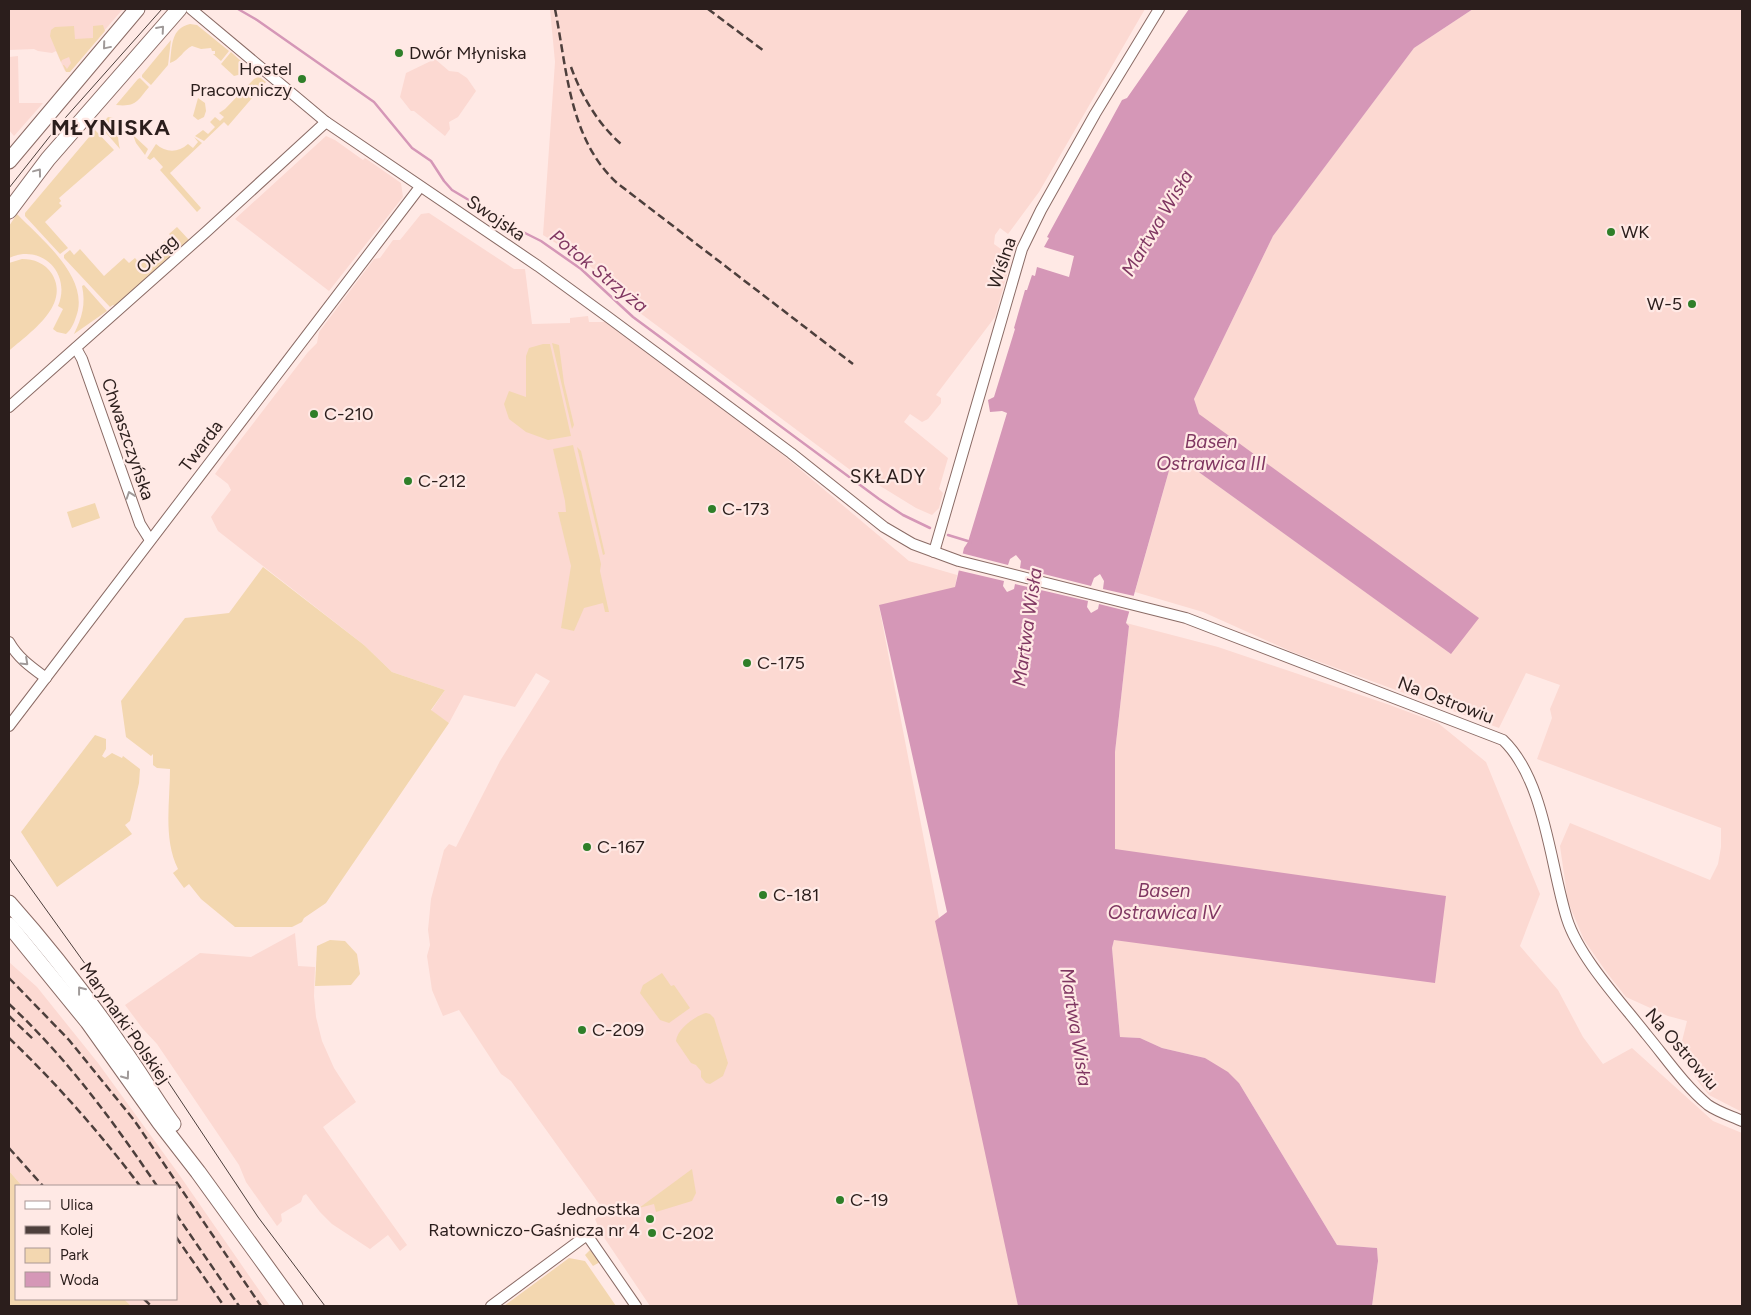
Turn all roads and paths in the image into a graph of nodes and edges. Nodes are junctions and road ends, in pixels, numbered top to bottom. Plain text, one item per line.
1 (137, 9) edge
2 (179, 9) edge
3 (190, 9) edge
4 (1159, 9) edge
5 (326, 122) junction
6 (9, 161) edge
7 (420, 187) junction
8 (9, 211) edge
9 (76, 348) junction
10 (9, 407) edge
11 (150, 540) junction
12 (934, 552) junction
13 (9, 642) edge
14 (46, 678) junction
15 (9, 726) edge
16 (9, 903) edge
17 (9, 925) edge
18 (104, 1033) junction
19 (1742, 1121) edge
20 (295, 1306) edge
21 (490, 1306) edge
22 (636, 1306) edge

1 -> 6 main road
8 -> 2 main road
3 - 5 street, Swojska
4 - 12 street, Wiślna
5 - 7 street, Swojska
5 - 9 street, Okrąg
7 - 11 street, Twarda
7 - 12 street, Swojska
9 - 10 street, Okrąg
11 -> 9 street, Chwaszczyńska
11 - 14 street, Twarda
12 - 19 street, Na Ostrowiu
13 -> 14 street
14 - 15 street, Twarda
18 -> 16 main road, Marynarki Polskiej
17 - 18 main road, Marynarki Polskiej
18 - 20 main road, Marynarki Polskiej
21 - 22 street

